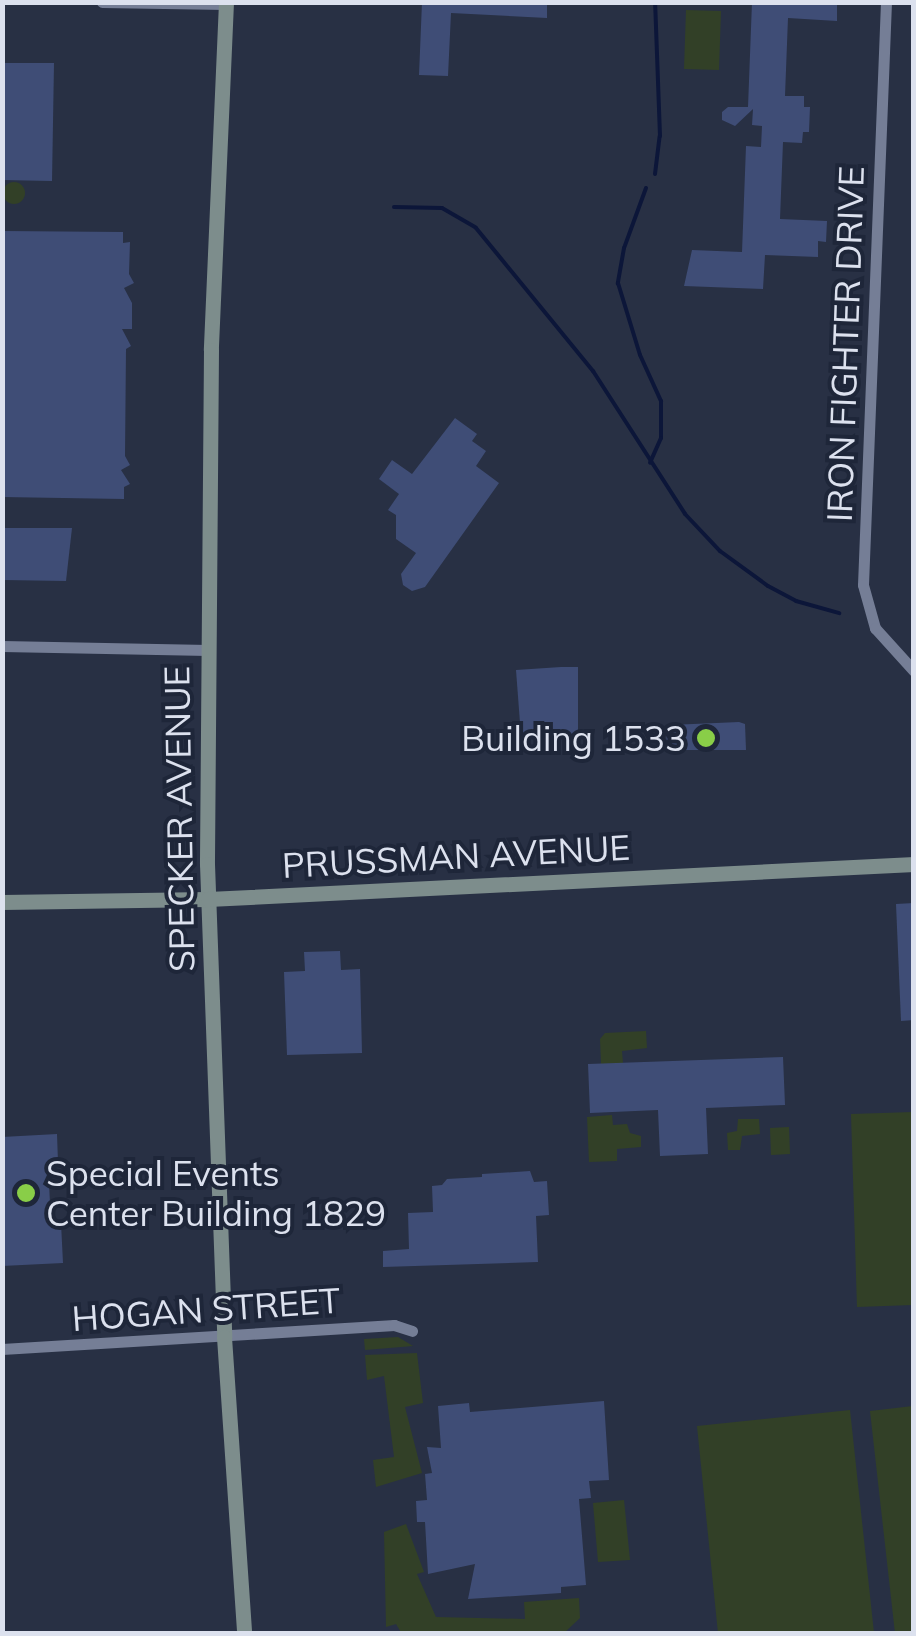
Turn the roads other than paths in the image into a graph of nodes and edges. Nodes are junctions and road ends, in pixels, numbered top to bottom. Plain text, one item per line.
1 (102, 2) edge
2 (886, 2) edge
3 (226, 3) edge
4 (2, 646) edge
5 (208, 650) junction
6 (914, 671) edge
7 (914, 864) edge
8 (208, 899) junction
9 (2, 902) edge
10 (412, 1331) dead end
11 (224, 1337) junction
12 (2, 1349) edge
13 (244, 1634) edge

1 - 3 street
2 - 6 street, IRON FIGHTER DRIVE
3 - 5 street, SPECKER AVENUE
4 - 5 street
5 - 8 street, SPECKER AVENUE
7 - 8 street, PRUSSMAN AVENUE
8 - 9 street, PRUSSMAN AVENUE
8 - 11 street, SPECKER AVENUE
10 - 11 street, HOGAN STREET
11 - 12 street, HOGAN STREET
11 - 13 street, SPECKER AVENUE

